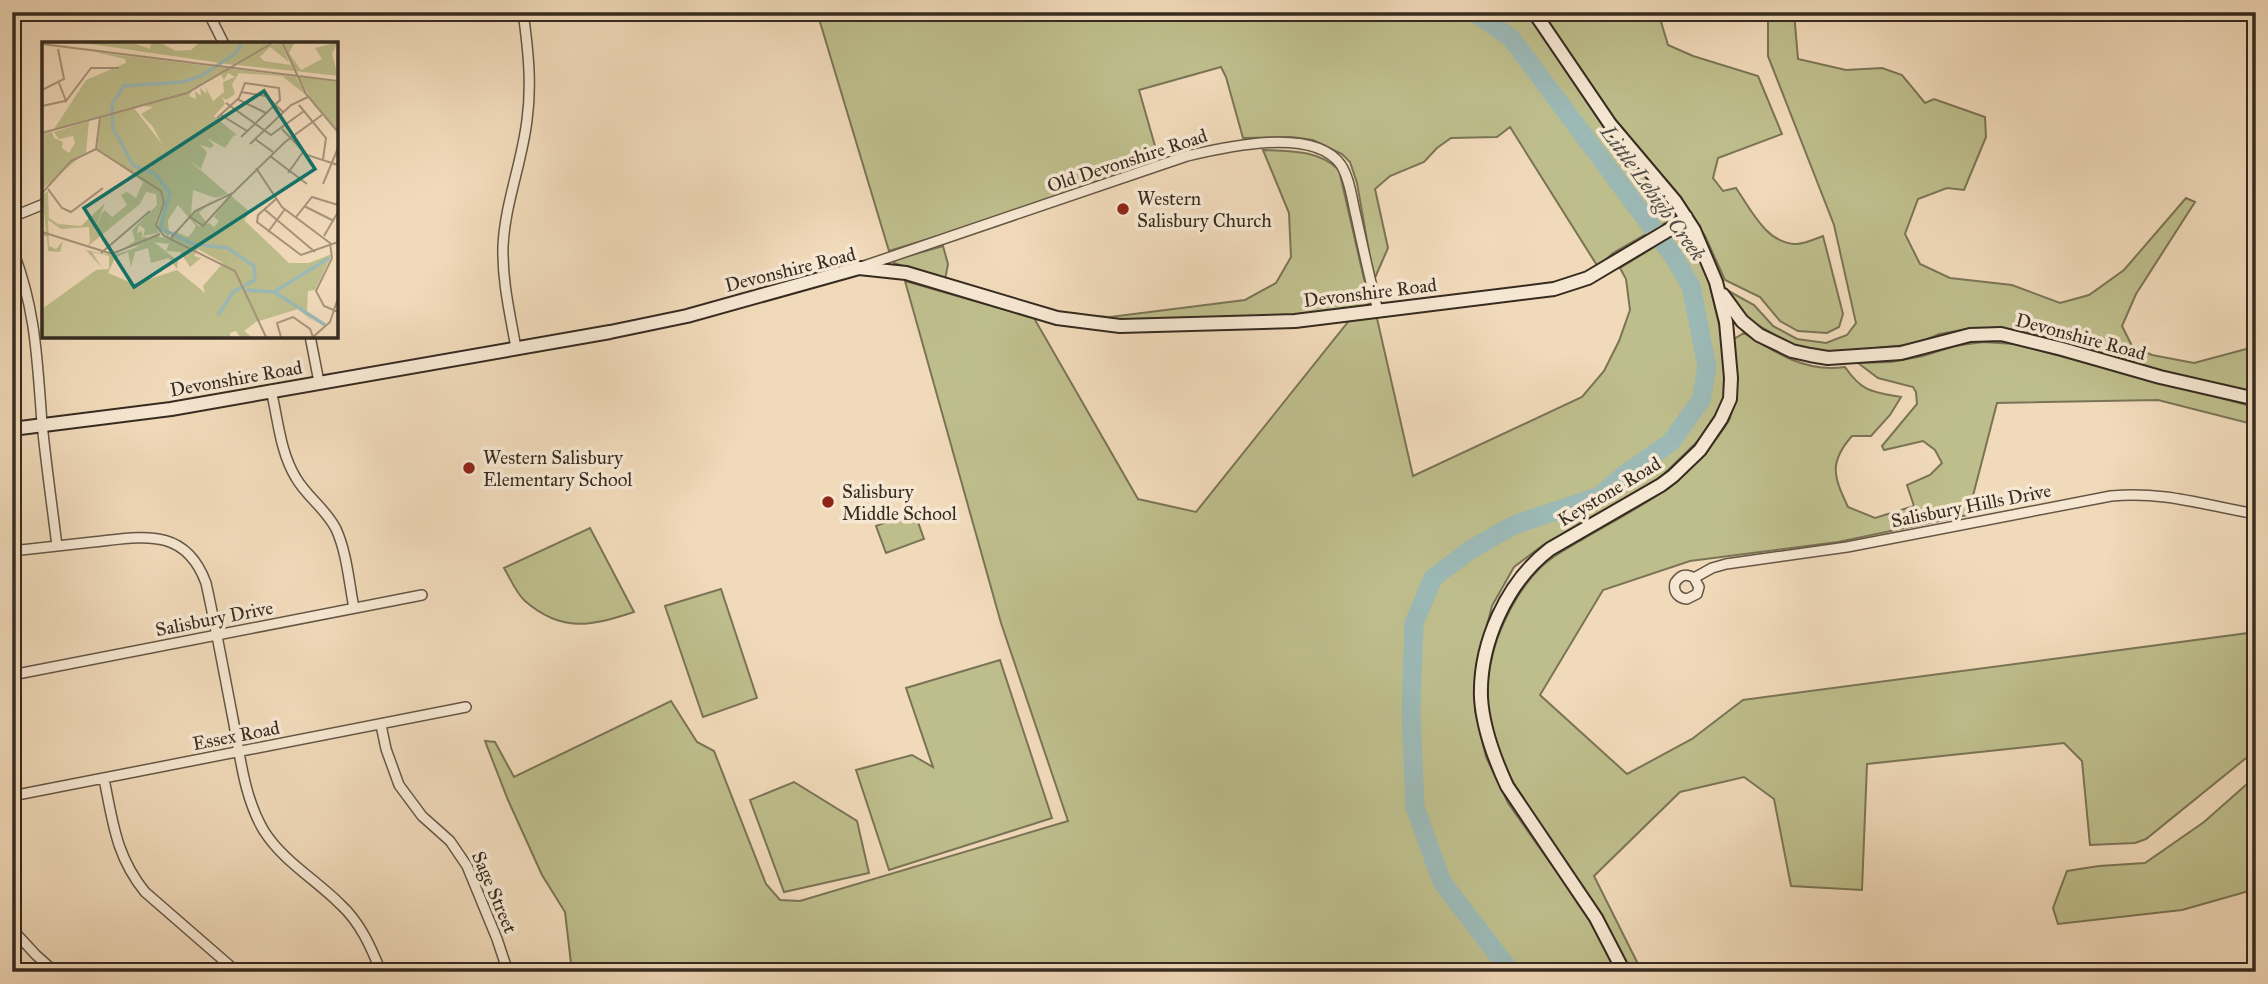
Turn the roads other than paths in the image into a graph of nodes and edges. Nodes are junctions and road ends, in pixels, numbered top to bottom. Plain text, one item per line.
1 (208, 12) edge
2 (523, 12) edge
3 (1534, 12) edge
4 (222, 42) edge
5 (42, 205) edge
6 (12, 217) edge
7 (1682, 221) junction
8 (12, 248) edge
9 (859, 268) junction
10 (1716, 282) junction
11 (1378, 311) junction
12 (310, 338) edge
13 (516, 348) junction
14 (319, 382) junction
15 (271, 390) junction
16 (2256, 399) edge
17 (43, 426) junction
18 (12, 429) edge
19 (2256, 514) edge
20 (57, 546) junction
21 (12, 551) edge
22 (1694, 578) dead end
23 (422, 595) dead end
24 (354, 608) junction
25 (217, 636) junction
26 (12, 675) edge
27 (466, 707) dead end
28 (381, 725) junction
29 (239, 752) junction
30 (104, 779) junction
31 (12, 796) edge
32 (12, 929) edge
33 (55, 972) edge
34 (237, 972) edge
35 (381, 972) edge
36 (508, 972) edge
37 (1624, 972) edge

1 - 4 street
2 - 13 street
3 - 7 street, Keystone Road
5 - 6 street
7 - 10 street, Keystone Road
7 - 11 street, Devonshire Road
8 - 17 street
9 - 11 street, Devonshire Road
9 - 11 street, Old Devonshire Road
9 - 13 street, Devonshire Road
10 - 16 street, Devonshire Road
10 - 37 street, Keystone Road
12 - 14 street
13 - 14 street, Devonshire Road
14 - 15 street, Devonshire Road
15 - 17 street, Devonshire Road
15 - 24 street
17 - 18 street, Devonshire Road
17 - 20 street
19 - 22 street, Salisbury Hills Drive
20 - 21 street
20 - 25 street
23 - 24 street, Salisbury Drive
24 - 25 street, Salisbury Drive
25 - 26 street, Salisbury Drive
25 - 29 street
27 - 28 street, Essex Road
28 - 29 street, Essex Road
28 - 36 street, Sage Street
29 - 30 street, Essex Road
29 - 35 street
30 - 31 street, Essex Road
30 - 34 street
32 - 33 street

